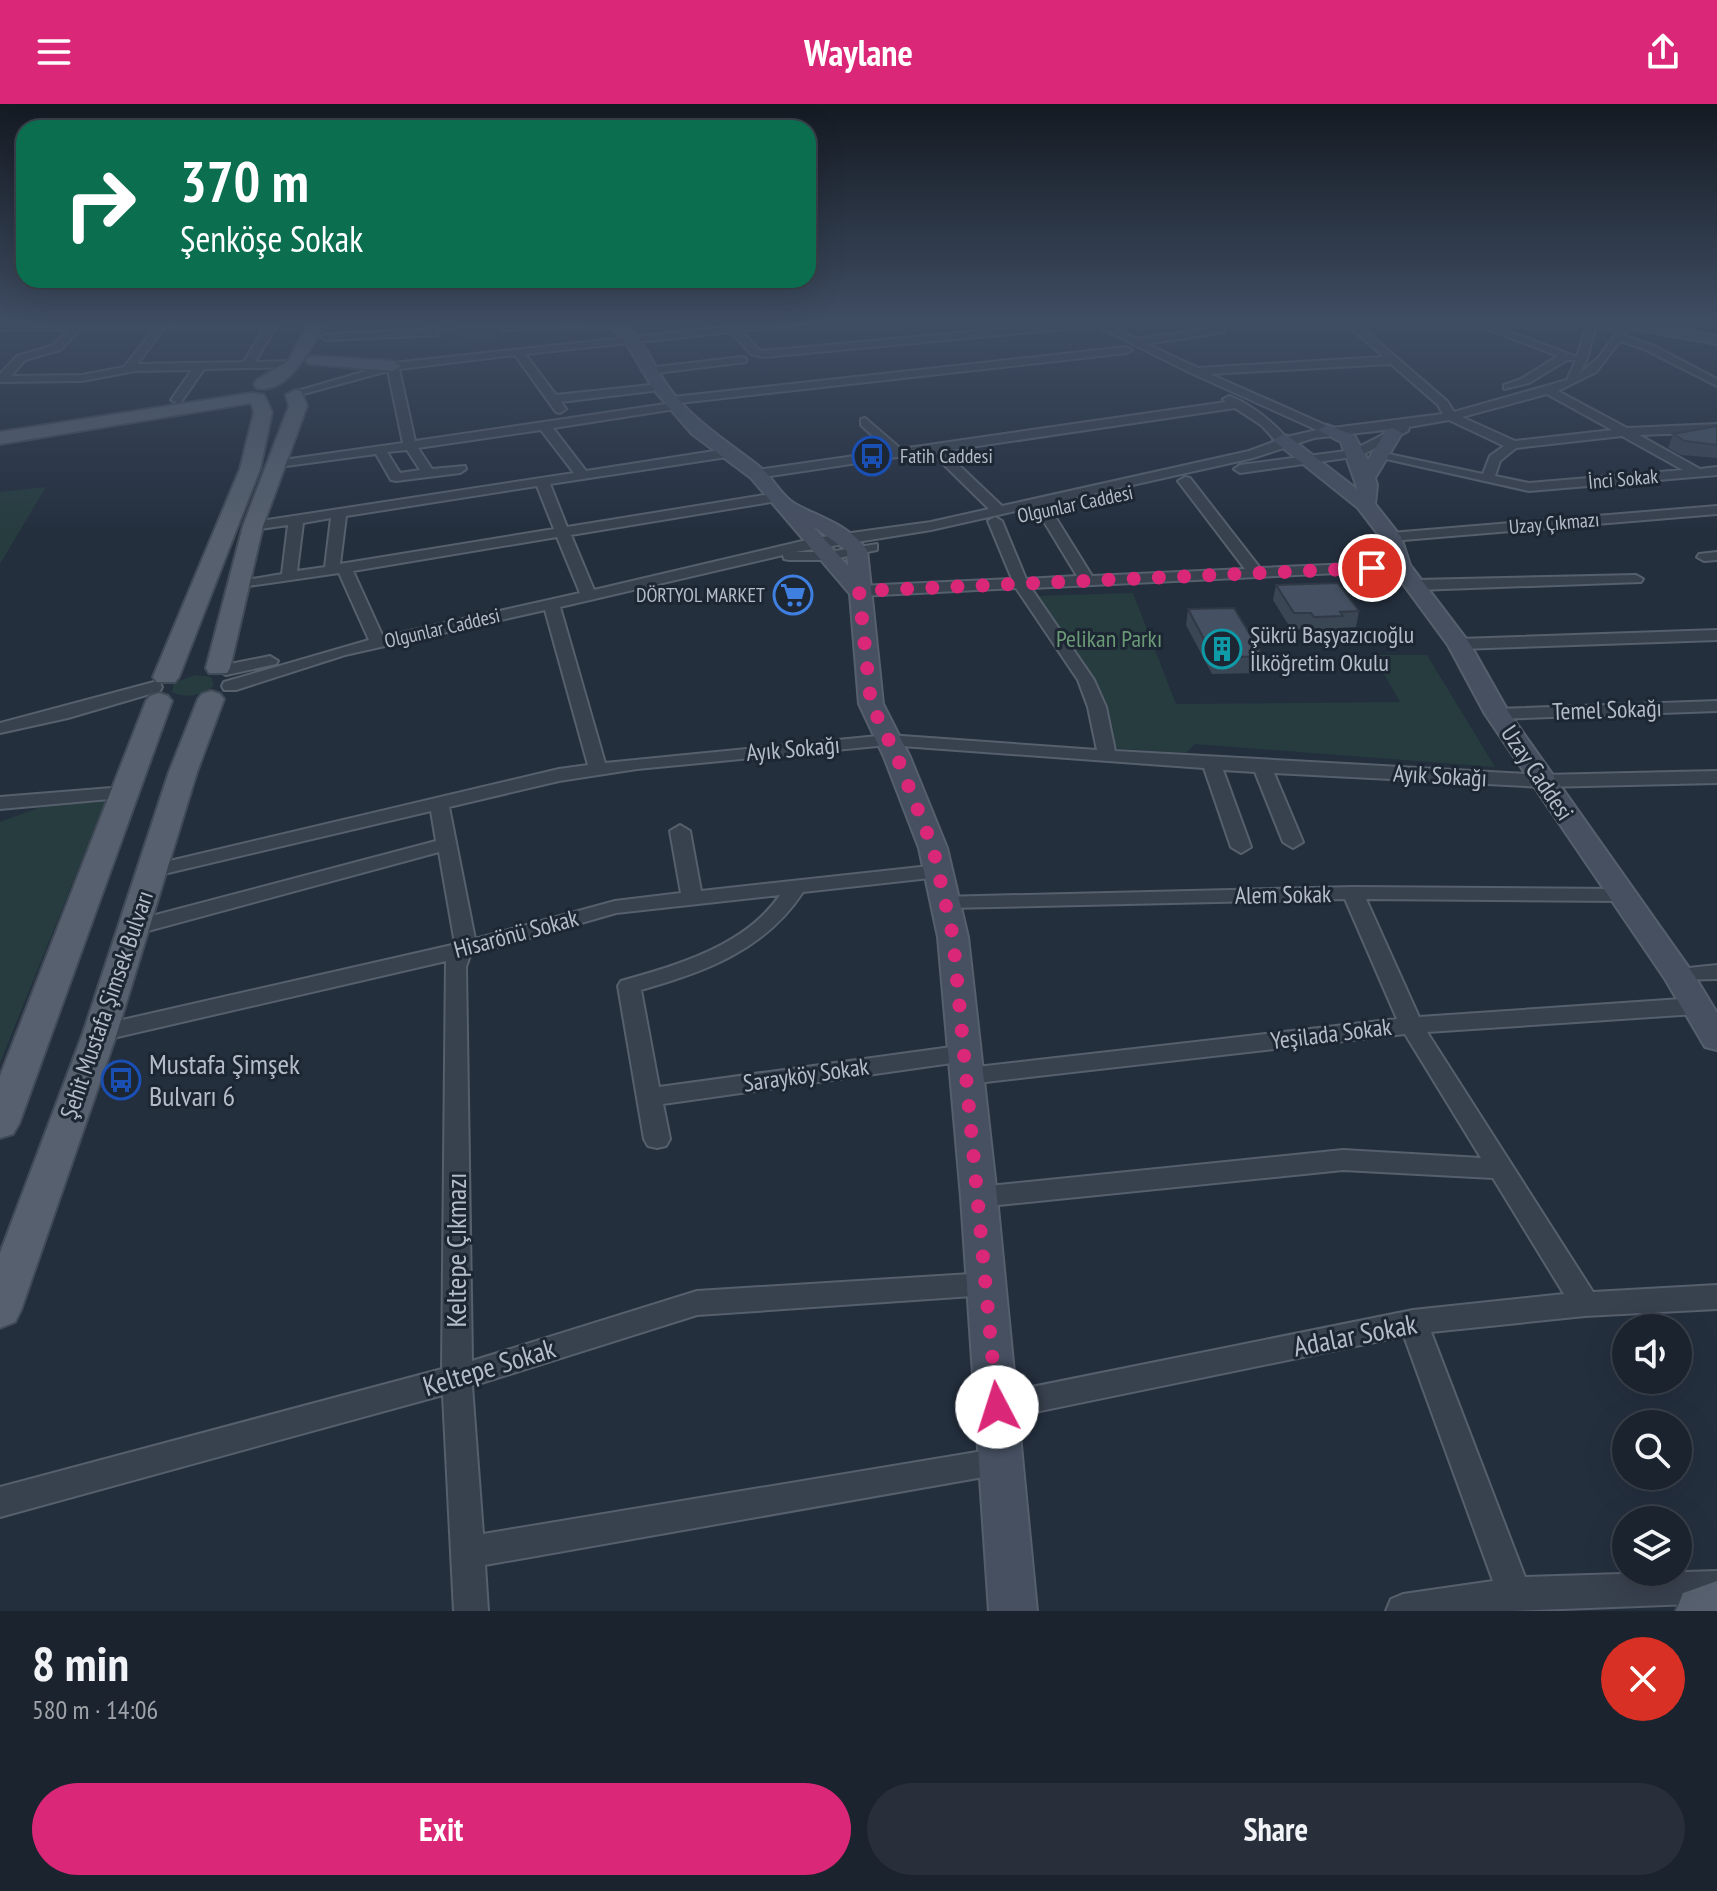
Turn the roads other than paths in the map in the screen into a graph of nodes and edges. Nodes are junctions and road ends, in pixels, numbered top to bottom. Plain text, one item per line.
1 (183, 391) edge
2 (259, 391) edge
3 (297, 391) edge
4 (398, 391) edge
5 (547, 391) edge
6 (621, 391) edge
7 (664, 391) edge
8 (773, 391) edge
9 (1216, 391) edge
10 (1240, 391) edge
11 (1430, 391) edge
12 (1539, 391) edge
13 (1551, 391) edge
14 (256, 392) junction
15 (553, 399) junction
16 (1457, 399) dead end
17 (177, 400) junction
18 (676, 403) junction
19 (1443, 403) junction
20 (1240, 404) junction
21 (1429, 406) dead end
22 (1414, 416) junction
23 (1450, 416) junction
24 (1370, 418) dead end
25 (570, 422) junction
26 (865, 422) dead end
27 (544, 425) junction
28 (1717, 428) edge
29 (0, 429) edge
30 (1327, 430) junction
31 (1625, 432) junction
32 (1393, 433) junction
33 (0, 438) edge
34 (1282, 440) junction
35 (410, 445) junction
36 (1513, 445) junction
37 (933, 447) junction
38 (379, 449) junction
39 (897, 452) junction
40 (727, 453) junction
41 (1356, 453) junction
42 (452, 454) junction
43 (1379, 456) junction
44 (1307, 461) junction
45 (276, 465) junction
46 (1717, 471) edge
47 (428, 472) junction
48 (1698, 473) junction
49 (757, 474) junction
50 (582, 475) junction
51 (1488, 479) junction
52 (1185, 481) junction
53 (542, 482) junction
54 (1365, 491) junction
55 (467, 493) junction
56 (782, 502) junction
57 (1044, 510) junction
58 (1717, 510) edge
59 (339, 513) junction
60 (997, 516) junction
61 (296, 519) junction
62 (253, 526) junction
63 (562, 531) junction
64 (1391, 537) junction
65 (852, 544) junction
66 (822, 549) junction
67 (730, 564) junction
68 (338, 568) junction
69 (1257, 574) junction
70 (289, 576) junction
71 (1409, 576) junction
72 (1636, 579) dead end
73 (1088, 582) junction
74 (1021, 584) junction
75 (239, 585) junction
76 (859, 591) junction
77 (588, 595) junction
78 (551, 603) junction
79 (1717, 635) edge
80 (378, 643) junction
81 (1459, 644) junction
82 (221, 681) junction
83 (160, 688) junction
84 (1717, 706) edge
85 (1497, 714) junction
86 (0, 728) edge
87 (888, 740) junction
88 (1107, 757) junction
89 (1212, 764) junction
90 (1262, 767) junction
91 (598, 769) junction
92 (1717, 777) edge
93 (1543, 781) junction
94 (124, 793) junction
95 (0, 803) edge
96 (439, 803) junction
97 (680, 831) dead end
98 (1293, 842) dead end
99 (447, 844) junction
100 (1241, 847) dead end
101 (151, 871) junction
102 (796, 887) junction
103 (943, 887) junction
104 (1353, 893) junction
105 (1620, 895) junction
106 (692, 898) junction
107 (133, 928) junction
108 (462, 950) junction
109 (1717, 972) edge
110 (1678, 975) junction
111 (1696, 1006) junction
112 (1411, 1025) junction
113 (100, 1033) junction
114 (1717, 1039) edge
115 (967, 1064) junction
116 (647, 1097) junction
117 (0, 1124) edge
118 (657, 1139) dead end
119 (1501, 1169) junction
120 (979, 1197) junction
121 (987, 1284) junction
122 (1717, 1297) edge
123 (1585, 1304) junction
124 (0, 1310) edge
125 (1413, 1322) junction
126 (457, 1378) junction
127 (997, 1407) junction
128 (1001, 1462) junction
129 (0, 1502) edge
130 (468, 1552) junction
131 (1717, 1587) edge
132 (1515, 1594) junction
133 (1717, 1606) edge
134 (471, 1611) edge
135 (1013, 1611) edge
136 (1403, 1611) edge
137 (1701, 1611) edge

1 - 17 street
2 - 14 main road
3 - 45 main road, Şehit Mustafa Şimsek Bulvarı
4 - 35 street
5 - 15 street
6 - 15 street
7 - 18 main road
8 - 18 street
9 - 20 street
10 - 30 street
11 - 19 street
12 - 23 street, Olgunlar Caddesi
13 - 31 street
14 - 17 main road
14 - 33 main road
14 - 83 main road
15 - 25 street
16 - 19 street
17 - 29 main road
18 - 25 street
18 - 40 main road
19 - 21 street
19 - 23 street
20 - 34 street
20 - 37 street
22 - 23 street, Olgunlar Caddesi
22 - 24 street
22 - 30 street, Olgunlar Caddesi
22 - 32 street, Olgunlar Caddesi
23 - 36 street
25 - 27 street
26 - 39 street
27 - 42 street
27 - 50 street
28 - 31 street
30 - 34 street, Olgunlar Caddesi
30 - 41 main road
31 - 36 street
31 - 48 street
32 - 41 street, Olgunlar Caddesi
32 - 43 main road
34 - 44 main road, Uzay Caddesi
34 - 60 street, Olgunlar Caddesi
35 - 38 street
35 - 42 street
35 - 47 street
36 - 51 street
37 - 39 street
37 - 60 street
38 - 45 street
38 - 47 street
39 - 49 street
40 - 49 main road
40 - 50 street
41 - 44 street, Olgunlar Caddesi
41 - 54 main road, Uzay Caddesi
42 - 47 street
42 - 55 street
43 - 51 street, İnci Sokak
43 - 54 main road
44 - 52 street, Olgunlar Caddesi
44 - 54 main road, Uzay Caddesi
45 - 62 main road, Şehit Mustafa Şimsek Bulvarı
46 - 48 street, İnci Sokak
48 - 51 street, İnci Sokak
49 - 56 main road
50 - 53 street
52 - 57 street, Olgunlar Caddesi
52 - 69 street
53 - 55 street
53 - 63 street
54 - 64 main road, Uzay Caddesi
55 - 59 street
56 - 63 street
56 - 65 main road
56 - 66 main road
57 - 60 street, Olgunlar Caddesi
57 - 73 street
58 - 64 street, Uzay Çıkmazı
59 - 61 street
59 - 68 street
60 - 65 street, Olgunlar Caddesi
60 - 74 street
61 - 62 street
61 - 70 street
62 - 75 main road, Şehit Mustafa Şimsek Bulvarı
63 - 68 street
63 - 77 street
64 - 71 main road, Uzay Caddesi
65 - 66 street, Olgunlar Caddesi
65 - 66 street, Olgunlar Caddesi
65 - 76 main road
66 - 67 street, Olgunlar Caddesi
66 - 67 street, Olgunlar Caddesi
66 - 76 main road
67 - 77 street, Olgunlar Caddesi
68 - 70 street
68 - 80 street
69 - 71 street
69 - 73 street
70 - 75 street
71 - 72 street
71 - 81 main road, Uzay Caddesi
73 - 74 street
74 - 76 street
74 - 88 street
75 - 82 main road, Şehit Mustafa Şimsek Bulvarı
76 - 87 main road
77 - 78 street, Olgunlar Caddesi
78 - 80 street, Olgunlar Caddesi
78 - 91 street
79 - 81 street
80 - 82 street, Olgunlar Caddesi
81 - 85 main road, Uzay Caddesi
82 - 83 main road
82 - 101 main road, Şehit Mustafa Şimsek Bulvarı
83 - 86 street
83 - 94 main road
84 - 85 street, Temel Sokağı
85 - 93 main road, Uzay Caddesi
87 - 88 street, Ayık Sokağı
87 - 91 street, Ayık Sokağı
87 - 103 main road
88 - 89 street, Ayık Sokağı
89 - 90 street, Ayık Sokağı
89 - 100 street
90 - 93 street, Ayık Sokağı
90 - 98 street
91 - 96 street, Ayık Sokağı
92 - 93 street, Ayık Sokağı
93 - 105 main road, Uzay Caddesi
94 - 95 street
94 - 117 main road
96 - 99 street, Keltepe Çıkmazı
96 - 101 street, Ayık Sokağı
97 - 106 street
99 - 107 street
99 - 108 street, Keltepe Çıkmazı
101 - 107 main road, Şehit Mustafa Şimsek Bulvarı
102 - 103 street, Hisarönü Sokak
102 - 106 street, Hisarönü Sokak
102 - 116 street
103 - 104 street, Alem Sokak
103 - 115 main road
104 - 105 street, Alem Sokak
104 - 112 street
105 - 110 main road, Uzay Caddesi
106 - 108 street, Hisarönü Sokak
107 - 113 main road, Şehit Mustafa Şimsek Bulvarı
108 - 113 street, Hisarönü Sokak
108 - 126 street, Keltepe Çıkmazı
109 - 110 street
110 - 111 main road, Uzay Caddesi
111 - 112 street, Yeşilada Sokak
111 - 114 main road, Uzay Caddesi
112 - 115 street, Yeşilada Sokak
112 - 119 street
113 - 124 main road, Şehit Mustafa Şimsek Bulvarı
115 - 116 street, Sarayköy Sokak
115 - 120 main road
116 - 118 street
119 - 120 street
119 - 123 street
120 - 121 main road
121 - 126 street, Keltepe Sokak
121 - 127 main road
122 - 123 street, Adalar Sokak
123 - 125 street, Adalar Sokak
125 - 127 street, Adalar Sokak
125 - 132 street
126 - 129 street, Keltepe Sokak
126 - 130 street, Keltepe Çıkmazı
127 - 128 main road
128 - 130 street
128 - 135 main road
130 - 134 street, Keltepe Çıkmazı
131 - 132 street
132 - 136 street
133 - 137 main road

